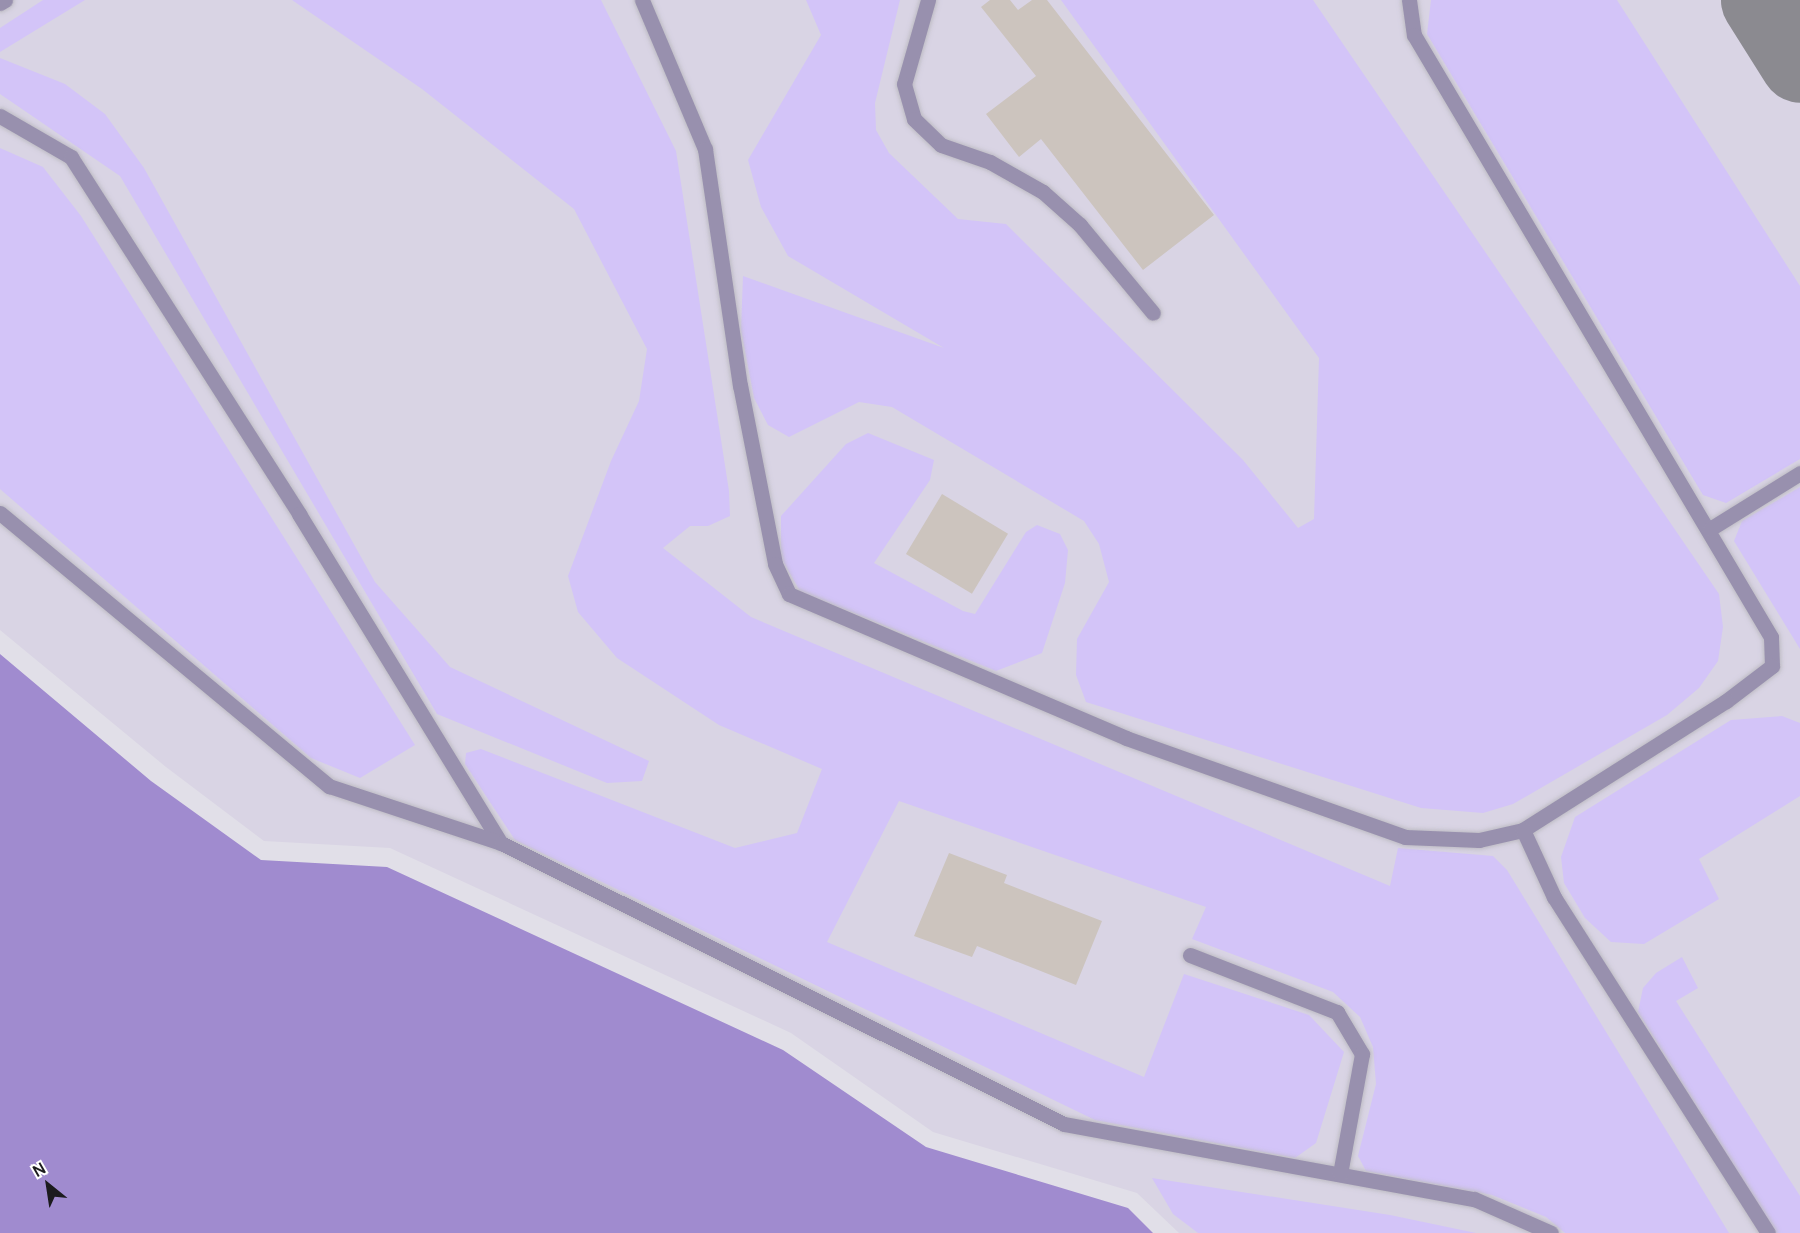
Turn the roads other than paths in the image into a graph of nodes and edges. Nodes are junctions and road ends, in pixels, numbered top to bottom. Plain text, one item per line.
1 (5, 0) edge
2 (642, 0) edge
3 (928, 0) edge
4 (1409, 0) edge
5 (0, 3) edge
6 (0, 116) edge
7 (1153, 313) dead end
8 (1800, 473) edge
9 (0, 513) edge
10 (1710, 529) junction
11 (1523, 830) junction
12 (501, 843) junction
13 (1190, 955) dead end
14 (1340, 1174) junction
15 (1551, 1233) edge
16 (1768, 1233) edge

1 - 5 lane
2 - 11 lane
3 - 7 lane
4 - 10 lane
6 - 12 lane
8 - 10 lane
9 - 12 lane
10 - 11 lane
11 - 16 lane
12 - 14 lane
13 - 14 lane
14 - 15 lane

